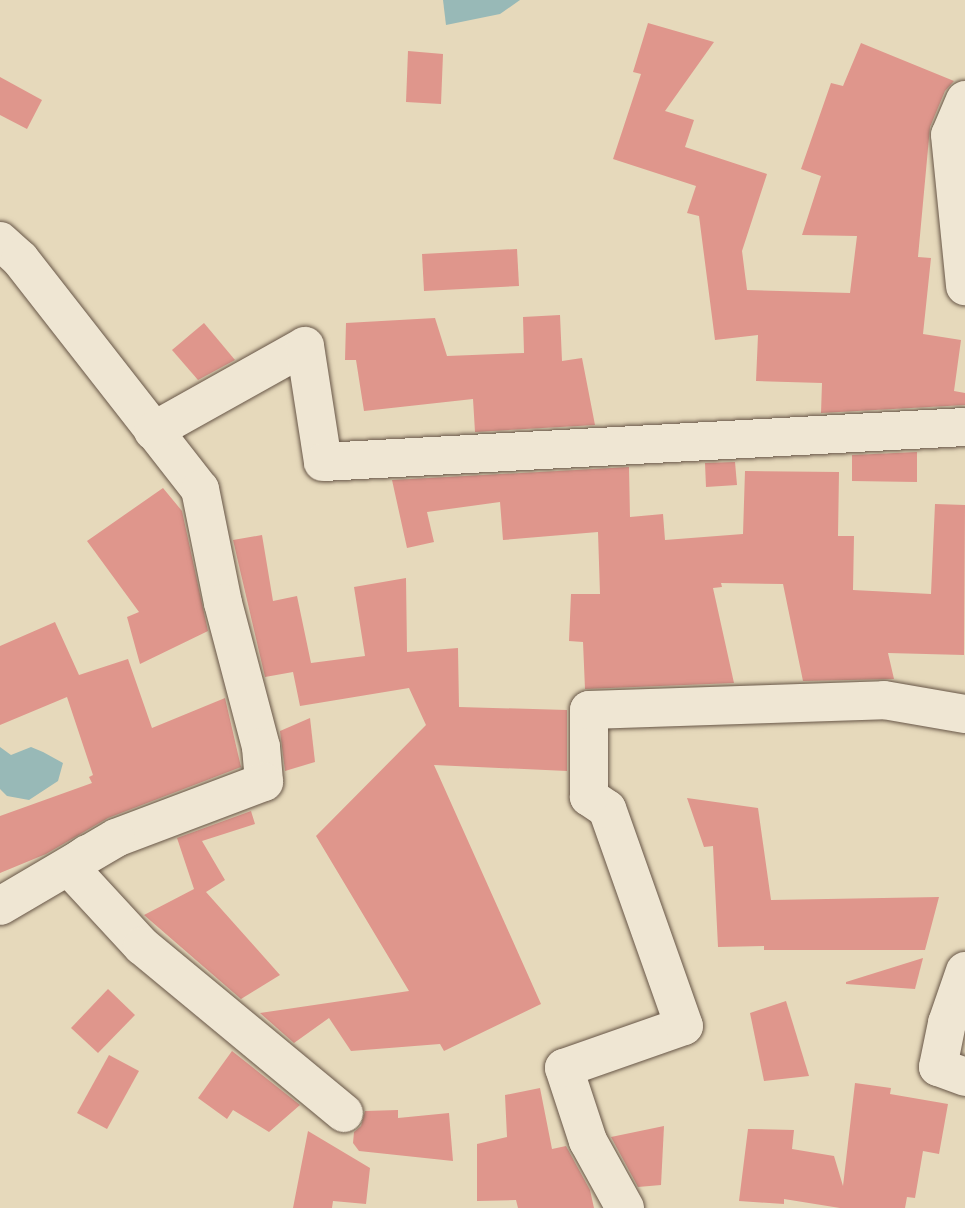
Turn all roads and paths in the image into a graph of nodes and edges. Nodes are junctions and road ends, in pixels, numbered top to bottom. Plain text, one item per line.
1 (965, 100) edge
2 (957, 139) edge
3 (0, 241) edge
4 (965, 286) edge
5 (965, 427) edge
6 (153, 431) junction
7 (965, 714) edge
8 (87, 854) junction
9 (0, 906) edge
10 (965, 971) edge
11 (965, 1077) edge
12 (344, 1113) dead end
13 (625, 1208) edge

1 - 2 street
2 - 4 street
3 - 6 street
5 - 6 street
6 - 8 street
7 - 13 street
8 - 9 street
8 - 12 street
10 - 11 street

